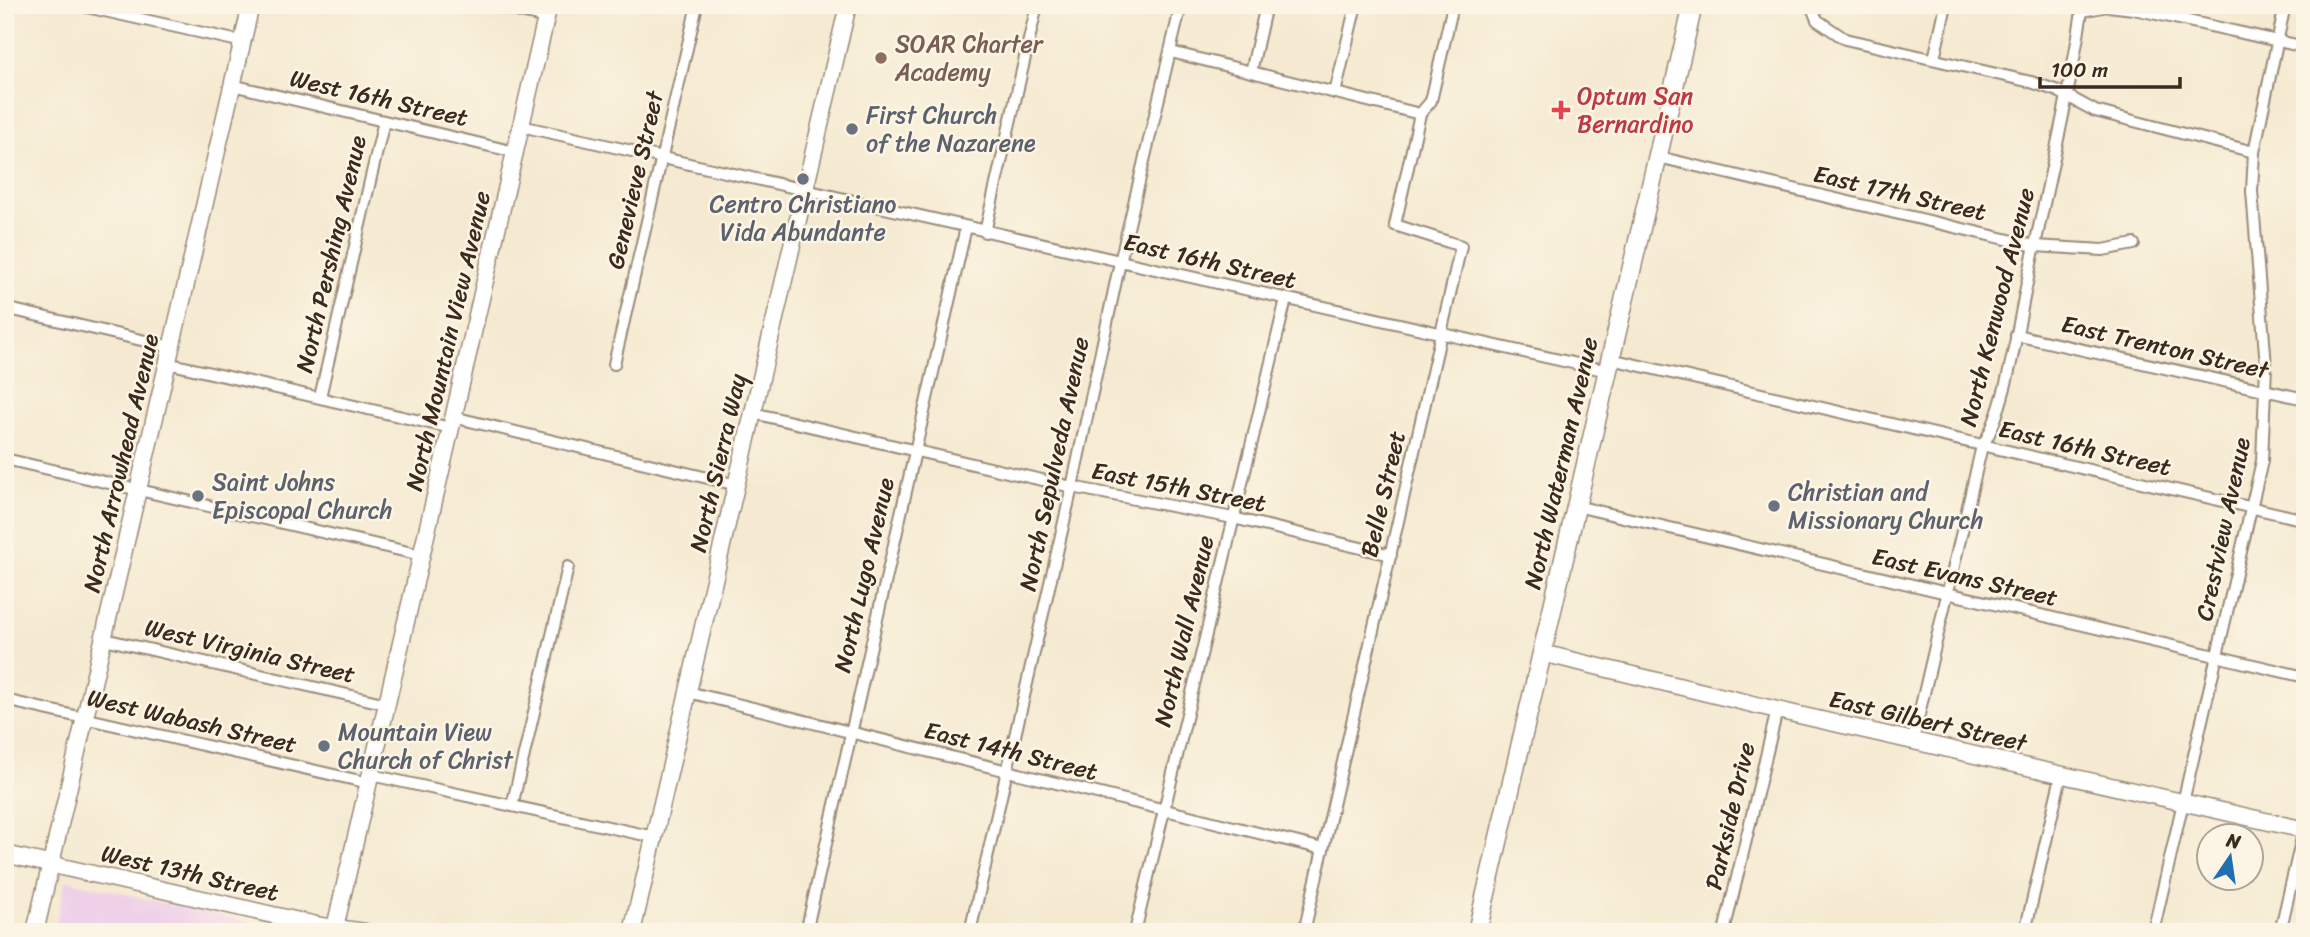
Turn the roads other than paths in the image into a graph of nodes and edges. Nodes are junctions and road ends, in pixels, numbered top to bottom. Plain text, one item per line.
1 (78, 5) edge
2 (251, 5) edge
3 (492, 5) edge
4 (697, 5) edge
5 (848, 5) edge
6 (1037, 5) edge
7 (1181, 5) edge
8 (1266, 5) edge
9 (1356, 5) edge
10 (1453, 5) edge
11 (1693, 5) edge
12 (1811, 5) edge
13 (1945, 5) edge
14 (2285, 5) edge
15 (2081, 8) edge
16 (2169, 10) edge
17 (548, 12) edge
18 (2277, 41) junction
19 (243, 42) junction
20 (2305, 47) edge
21 (1171, 52) junction
22 (1934, 59) junction
23 (1251, 72) junction
24 (232, 85) junction
25 (1335, 93) junction
26 (2069, 97) junction
27 (1419, 114) junction
28 (384, 121) junction
29 (521, 127) junction
30 (515, 152) junction
31 (2254, 152) junction
32 (1658, 157) junction
33 (662, 159) junction
34 (803, 191) junction
35 (966, 227) junction
36 (985, 232) junction
37 (2134, 244) dead end
38 (2035, 246) junction
39 (1120, 262) junction
40 (1286, 299) junction
41 (5, 308) edge
42 (1441, 334) junction
43 (2016, 335) junction
44 (169, 355) junction
45 (614, 364) dead end
46 (1609, 365) junction
47 (2265, 391) junction
48 (320, 397) junction
49 (2305, 399) edge
50 (753, 413) junction
51 (452, 423) junction
52 (1982, 446) junction
53 (914, 450) junction
54 (5, 459) edge
55 (737, 485) junction
56 (1072, 487) junction
57 (138, 490) junction
58 (1576, 506) junction
59 (2251, 507) junction
60 (1233, 517) junction
61 (2305, 520) edge
62 (421, 555) junction
63 (1391, 555) junction
64 (568, 567) dead end
65 (1947, 595) junction
66 (104, 639) junction
67 (1542, 653) junction
68 (2217, 657) junction
69 (2305, 677) edge
70 (688, 692) junction
71 (5, 700) edge
72 (387, 704) junction
73 (1777, 710) junction
74 (85, 718) junction
75 (850, 731) junction
76 (1913, 740) junction
77 (1006, 772) junction
78 (2061, 776) junction
79 (370, 779) junction
80 (2181, 801) junction
81 (512, 806) junction
82 (1164, 811) junction
83 (2304, 830) edge
84 (654, 837) junction
85 (1323, 849) junction
86 (5, 854) edge
87 (51, 864) junction
88 (335, 930) edge
89 (36, 932) edge
90 (365, 932) edge
91 (632, 932) edge
92 (806, 932) edge
93 (970, 932) edge
94 (1135, 932) edge
95 (1304, 932) edge
96 (1477, 932) edge
97 (1724, 932) edge
98 (2025, 932) edge
99 (2153, 932) edge
100 (2280, 932) edge

1 - 19 street
2 - 19 street, North Arrowhead Avenue
3 - 17 street
4 - 33 street, Genevieve Street
5 - 34 street, North Sierra Way
6 - 36 street
7 - 21 street, North Sepulveda Avenue
8 - 23 street
9 - 25 street
10 - 27 street
11 - 32 main road, North Waterman Avenue
12 - 22 street
13 - 22 street
14 - 18 street, Crestview Avenue
15 - 16 street
15 - 26 street, North Kenwood Avenue
16 - 18 street
17 - 29 street, North Mountain View Avenue
18 - 20 street
18 - 31 street, Crestview Avenue
19 - 24 street, North Arrowhead Avenue
21 - 23 street
21 - 39 street, North Sepulveda Avenue
22 - 26 street
23 - 25 street
24 - 28 street, West 16th Street
24 - 44 street, North Arrowhead Avenue
25 - 27 street
26 - 31 street
26 - 38 street, North Kenwood Avenue
27 - 42 street, Belle Street
28 - 30 street, West 16th Street
28 - 48 street, North Pershing Avenue
29 - 30 street, North Mountain View Avenue
29 - 33 street
30 - 51 street, North Mountain View Avenue
31 - 47 street, Crestview Avenue
32 - 38 street, East 17th Street
32 - 46 main road, North Waterman Avenue
33 - 34 street
33 - 45 street, Genevieve Street
34 - 35 street, East 16th Street
34 - 50 street, North Sierra Way
35 - 36 street, East 16th Street
35 - 53 street, North Lugo Avenue
36 - 39 street, East 16th Street
37 - 38 street, East 17th Street
38 - 43 street, North Kenwood Avenue
39 - 40 street, East 16th Street
39 - 56 street, North Sepulveda Avenue
40 - 42 street, East 16th Street
40 - 60 street, North Wall Avenue
41 - 44 street
42 - 46 street, East 16th Street
42 - 63 street, Belle Street
43 - 47 street, East Trenton Street
43 - 52 street, North Kenwood Avenue
44 - 48 street
44 - 57 street, North Arrowhead Avenue
46 - 52 street, East 16th Street
46 - 58 main road, North Waterman Avenue
47 - 49 street, East Trenton Street
47 - 59 street, Crestview Avenue
48 - 51 street
50 - 53 street, East 15th Street
50 - 55 street, North Sierra Way
51 - 55 street
51 - 62 street, North Mountain View Avenue
52 - 59 street, East 16th Street
52 - 65 street, North Kenwood Avenue
53 - 56 street, East 15th Street
53 - 75 street, North Lugo Avenue
54 - 57 street
55 - 70 street, North Sierra Way
56 - 60 street, East 15th Street
56 - 77 street, North Sepulveda Avenue
57 - 62 street
57 - 66 street, North Arrowhead Avenue
58 - 65 street, East Evans Street
58 - 67 main road, North Waterman Avenue
59 - 61 street, East 16th Street
59 - 68 street, Crestview Avenue
60 - 63 street, East 15th Street
60 - 82 street, North Wall Avenue
62 - 72 street, North Mountain View Avenue
63 - 85 street, Belle Street
64 - 81 street
65 - 68 street, East Evans Street
65 - 76 street, North Kenwood Avenue
66 - 72 street, West Virginia Street
66 - 74 street, North Arrowhead Avenue
67 - 73 street, East Gilbert Street
67 - 96 main road, North Waterman Avenue
68 - 69 street, East Evans Street
68 - 80 street, Crestview Avenue
70 - 75 street, East 14th Street
70 - 84 street, North Sierra Way
71 - 74 street, West Wabash Street
72 - 79 street, North Mountain View Avenue
73 - 76 street, East Gilbert Street
73 - 97 street, Parkside Drive
74 - 79 street, West Wabash Street
74 - 87 street, North Arrowhead Avenue
75 - 77 street, East 14th Street
75 - 92 street, North Lugo Avenue
76 - 78 street, East Gilbert Street
77 - 82 street, East 14th Street
77 - 93 street, North Sepulveda Avenue
78 - 80 street, East Gilbert Street
78 - 98 street
79 - 81 street, West Wabash Street
79 - 88 street, North Mountain View Avenue
80 - 83 street, East Gilbert Street
80 - 99 street, Crestview Avenue
81 - 84 street, West Wabash Street
82 - 85 street, East 14th Street
82 - 94 street, North Wall Avenue
83 - 100 street
84 - 91 street, North Sierra Way
85 - 95 street, Belle Street
86 - 87 street, West 13th Street
87 - 88 street, West 13th Street
87 - 89 street, North Arrowhead Avenue
88 - 90 street, West 13th Street

